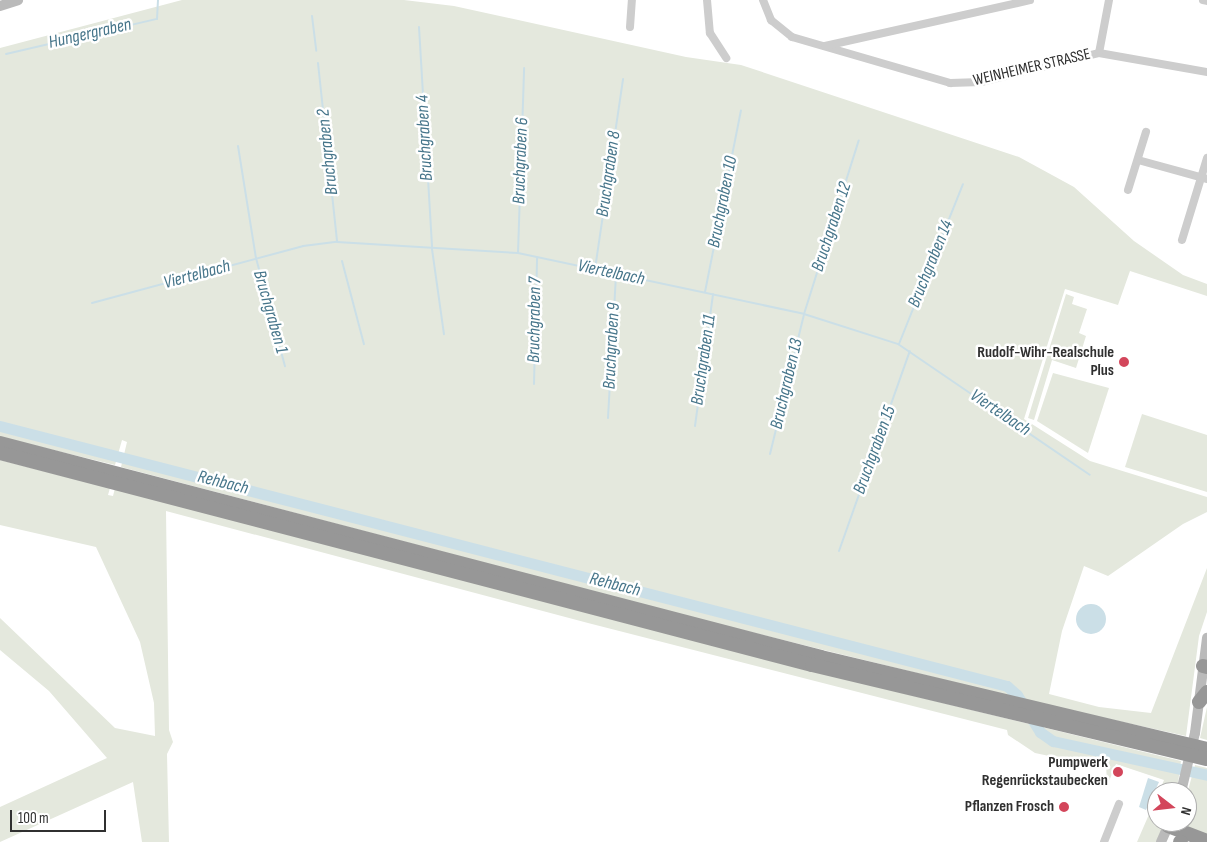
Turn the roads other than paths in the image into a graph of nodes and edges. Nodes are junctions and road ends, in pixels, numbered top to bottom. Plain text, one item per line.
1 (18, 0) edge
2 (632, 0) edge
3 (708, 0) edge
4 (763, 0) edge
5 (1030, 0) edge
6 (1109, 0) edge
7 (1203, 0) edge
8 (1207, 1) edge
9 (0, 6) edge
10 (630, 27) dead end
11 (824, 46) junction
12 (1099, 53) junction
13 (726, 58) dead end
14 (1207, 72) edge
15 (1146, 132) dead end
16 (1207, 158) edge
17 (1138, 160) junction
18 (1204, 178) edge
19 (1128, 190) dead end
20 (1182, 240) dead end
21 (0, 443) edge
22 (0, 454) edge
23 (1207, 638) edge
24 (1205, 662) edge
25 (1201, 703) edge
26 (1028, 713) junction
27 (1207, 749) edge
28 (1207, 760) edge
29 (1184, 782) edge
30 (1119, 804) dead end
31 (1167, 832) edge
32 (1170, 832) edge
33 (1207, 841) edge
34 (1104, 842) edge
35 (1181, 842) edge
36 (1185, 842) edge

1 - 9 main road
2 - 10 street
3 - 13 street
4 - 11 street, WEINHEIMER STRASSE
5 - 11 street
6 - 12 street
7 - 8 street
11 - 12 street, WEINHEIMER STRASSE
12 - 14 street, WEINHEIMER STRASSE
15 - 17 street
16 - 18 street
17 - 18 street
17 - 19 street
18 - 20 street
21 - 26 highway
22 - 26 highway
23 - 24 main road
24 - 25 main road
25 - 29 main road
26 - 27 highway
26 - 28 highway
30 - 34 street
31 - 35 highway
32 - 33 highway
35 - 36 highway

